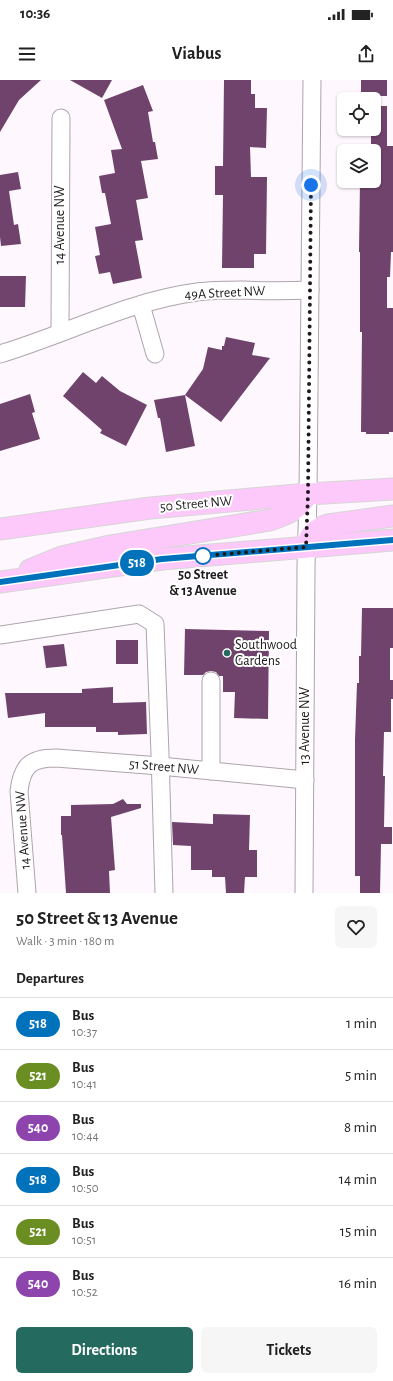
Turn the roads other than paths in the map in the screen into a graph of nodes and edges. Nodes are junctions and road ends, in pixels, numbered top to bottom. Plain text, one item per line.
1 (312, 80) edge
2 (61, 118) dead end
3 (310, 290) junction
4 (141, 305) junction
5 (60, 332) junction
6 (0, 354) edge
7 (155, 354) dead end
8 (393, 489) edge
9 (308, 494) junction
10 (393, 516) edge
11 (0, 529) edge
12 (393, 540) edge
13 (306, 547) junction
14 (0, 582) edge
15 (0, 635) edge
16 (211, 681) dead end
17 (160, 766) junction
18 (25, 768) joint
19 (211, 771) junction
20 (305, 780) junction
21 (27, 893) edge
22 (164, 893) edge
23 (304, 893) edge

1 - 3 street, 13 Avenue NW
2 - 5 street, 14 Avenue NW
3 - 4 street, 49A Street NW
3 - 9 street, 13 Avenue NW
4 - 5 street, 49A Street NW
4 - 7 street
5 - 6 street, 49A Street NW
8 - 9 main road, 50 Street NW
9 - 11 main road, 50 Street NW
9 - 13 street, 13 Avenue NW
9 - 14 main road
10 - 13 main road
12 - 13 main road
13 - 14 main road
13 - 20 street, 13 Avenue NW
15 - 17 street
16 - 19 street
17 - 18 street, 51 Street NW
17 - 19 street, 51 Street NW
17 - 22 street
18 - 21 street, 14 Avenue NW
19 - 20 street, 51 Street NW
20 - 23 street, 13 Avenue NW

